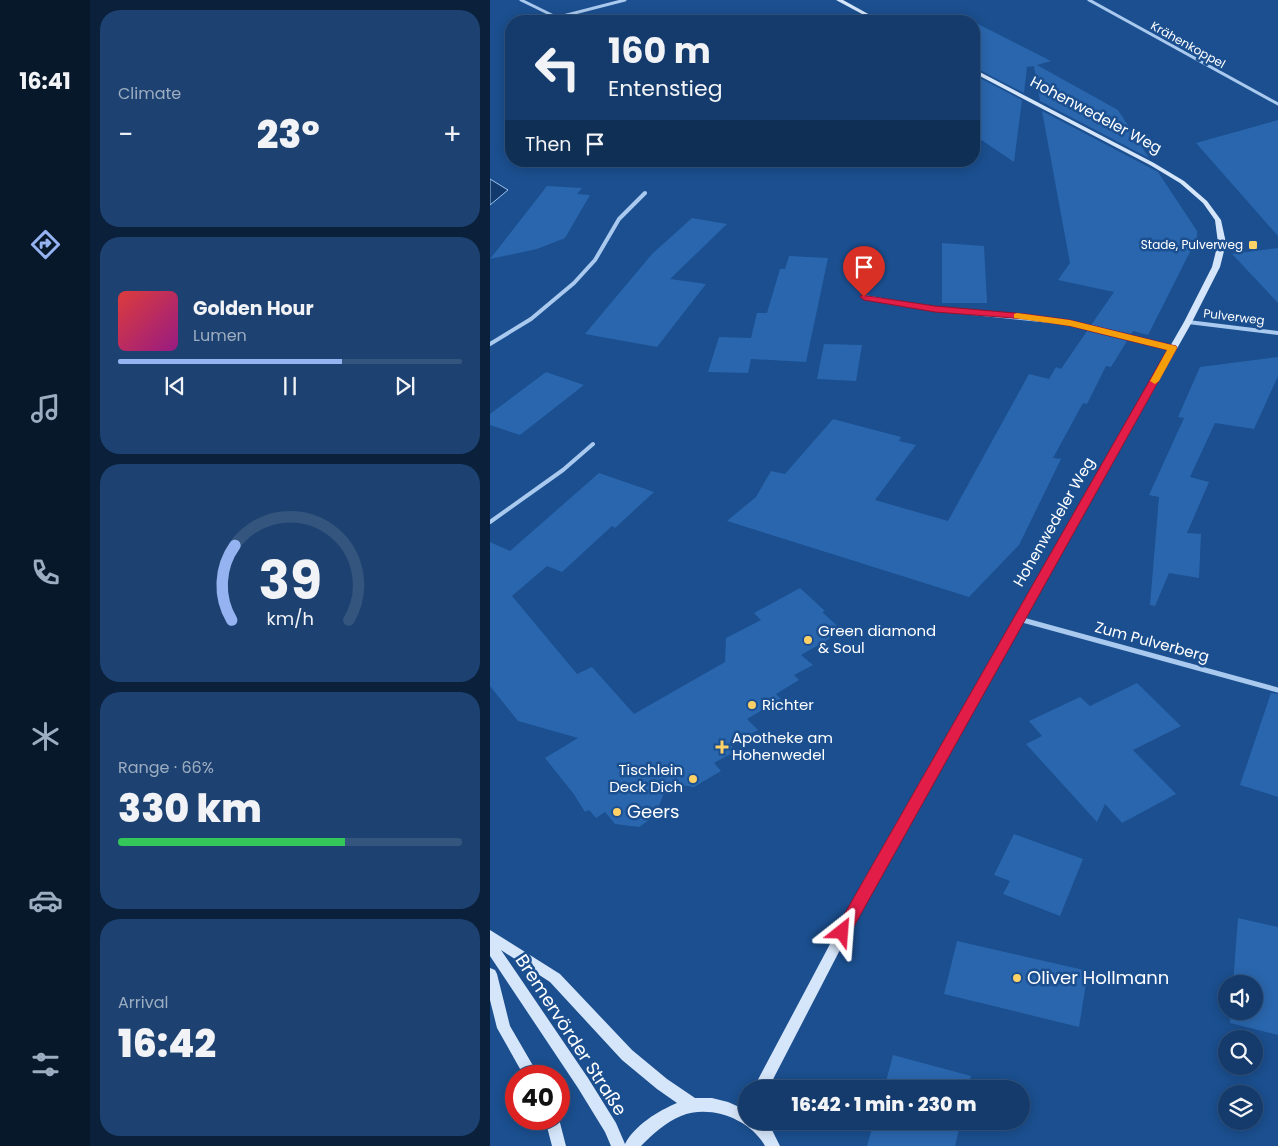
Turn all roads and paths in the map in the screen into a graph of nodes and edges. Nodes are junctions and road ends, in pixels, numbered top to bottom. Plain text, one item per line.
1 (521, 0) edge
2 (625, 0) edge
3 (839, 0) edge
4 (1089, 0) edge
5 (555, 15) edge
6 (567, 15) edge
7 (867, 15) edge
8 (980, 74) edge
9 (1278, 104) edge
10 (645, 193) dead end
11 (864, 297) dead end
12 (1188, 322) junction
13 (1278, 333) edge
14 (490, 344) edge
15 (1173, 348) junction
16 (594, 444) dead end
17 (490, 522) edge
18 (1019, 619) junction
19 (1278, 690) edge
20 (490, 936) edge
21 (490, 946) edge
22 (490, 974) edge
23 (526, 1065) edge
24 (765, 1080) edge
25 (691, 1104) junction
26 (738, 1114) edge
27 (555, 1130) edge
28 (761, 1130) edge
29 (559, 1146) edge
30 (618, 1146) edge
31 (631, 1146) edge
32 (773, 1146) edge

1 - 5 street
2 - 6 street
3 - 7 street
4 - 9 street, Krähenkoppel
8 - 12 street, Hohenwedeler Weg
10 - 14 street
11 - 15 street
12 - 13 street, Pulverweg
12 - 15 street, Hohenwedeler Weg
15 - 18 street, Hohenwedeler Weg
16 - 17 lane
18 - 19 street, Zum Pulverberg
18 - 24 street, Hohenwedeler Weg
20 - 25 street, Bremervörder Straße
21 - 30 street, Bremervörder Straße
22 - 23 street
25 - 26 street
25 - 31 street
27 - 29 street
28 - 32 street

